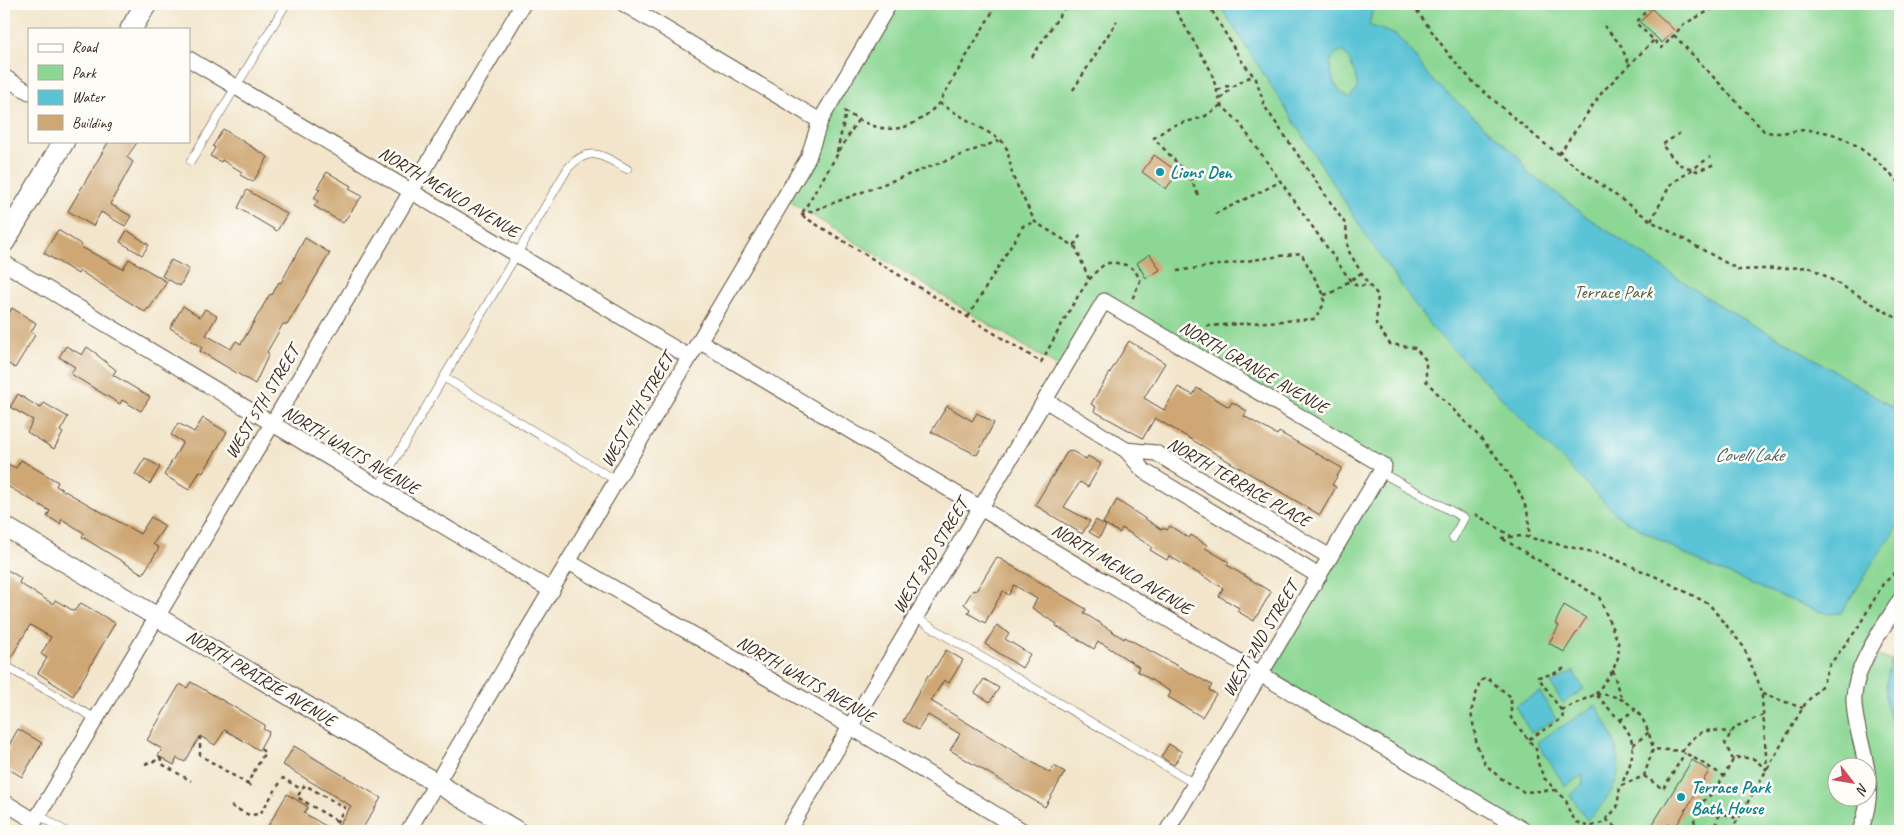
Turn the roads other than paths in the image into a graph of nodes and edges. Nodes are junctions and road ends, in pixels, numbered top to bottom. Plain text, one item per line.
1 (146, 4) edge
2 (286, 4) edge
3 (523, 4) edge
4 (624, 4) edge
5 (889, 4) edge
6 (134, 28) edge
7 (190, 60) edge
8 (4, 77) edge
9 (236, 87) junction
10 (28, 91) edge
11 (820, 120) junction
12 (63, 142) edge
13 (190, 161) dead end
14 (627, 169) dead end
15 (412, 192) junction
16 (4, 242) edge
17 (518, 256) junction
18 (4, 264) edge
19 (1104, 301) joint
20 (699, 341) junction
21 (689, 357) junction
22 (445, 378) junction
23 (1045, 400) junction
24 (271, 424) junction
25 (1126, 450) junction
26 (1382, 469) junction
27 (617, 481) junction
28 (378, 488) junction
29 (981, 507) junction
30 (4, 526) edge
31 (1453, 538) dead end
32 (1330, 557) junction
33 (569, 562) junction
34 (1319, 576) junction
35 (552, 591) junction
36 (1900, 600) edge
37 (157, 616) junction
38 (916, 618) junction
39 (4, 666) edge
40 (1261, 674) junction
41 (96, 719) junction
42 (851, 727) junction
43 (438, 784) junction
44 (1195, 784) junction
45 (4, 802) edge
46 (35, 823) edge
47 (65, 831) edge
48 (408, 831) edge
49 (517, 831) edge
50 (788, 831) edge
51 (1023, 831) edge
52 (1167, 831) edge
53 (1526, 831) edge
54 (1860, 831) edge

1 - 6 main road
2 - 9 lane
3 - 15 street, WEST 5TH STREET
4 - 11 street
5 - 11 street, WEST 4TH STREET
7 - 9 street, NORTH MENLO AVENUE
8 - 10 street
9 - 13 lane
9 - 15 street, NORTH MENLO AVENUE
11 - 20 street, WEST 4TH STREET
12 - 16 main road
14 - 17 lane
15 - 17 street, NORTH MENLO AVENUE
15 - 24 street, WEST 5TH STREET
17 - 21 street, NORTH MENLO AVENUE
17 - 22 lane
18 - 24 street, NORTH WALTS AVENUE
19 - 23 street, WEST 3RD STREET
19 - 26 street, NORTH GRANGE AVENUE
20 - 21 street, WEST 4TH STREET
20 - 29 street, NORTH MENLO AVENUE
21 - 27 street, WEST 4TH STREET
22 - 27 lane
22 - 28 lane
23 - 25 street, NORTH TERRACE PLACE
23 - 29 street, WEST 3RD STREET
24 - 28 street, NORTH WALTS AVENUE
24 - 37 street, WEST 5TH STREET
25 - 32 street, NORTH TERRACE PLACE
25 - 34 street, NORTH TERRACE PLACE
26 - 31 lane
26 - 32 street, WEST 2ND STREET
27 - 33 street, WEST 4TH STREET
28 - 35 street, NORTH WALTS AVENUE
29 - 38 street, WEST 3RD STREET
29 - 40 street, NORTH MENLO AVENUE
30 - 37 street, NORTH PRAIRIE AVENUE
32 - 34 street, WEST 2ND STREET
33 - 35 street, WEST 4TH STREET
33 - 42 street, NORTH WALTS AVENUE
34 - 40 street, WEST 2ND STREET
35 - 43 street, WEST 4TH STREET
36 - 54 street
37 - 41 street, WEST 5TH STREET
37 - 43 street, NORTH PRAIRIE AVENUE
38 - 42 street, WEST 3RD STREET
38 - 44 lane
39 - 41 lane
40 - 44 street, WEST 2ND STREET
40 - 53 street, NORTH MENLO AVENUE
41 - 46 street, WEST 5TH STREET
42 - 50 street, WEST 3RD STREET
42 - 51 street, NORTH WALTS AVENUE
43 - 48 street, WEST 4TH STREET
43 - 49 street, NORTH PRAIRIE AVENUE
44 - 52 street, WEST 2ND STREET
45 - 46 street
46 - 47 lane

